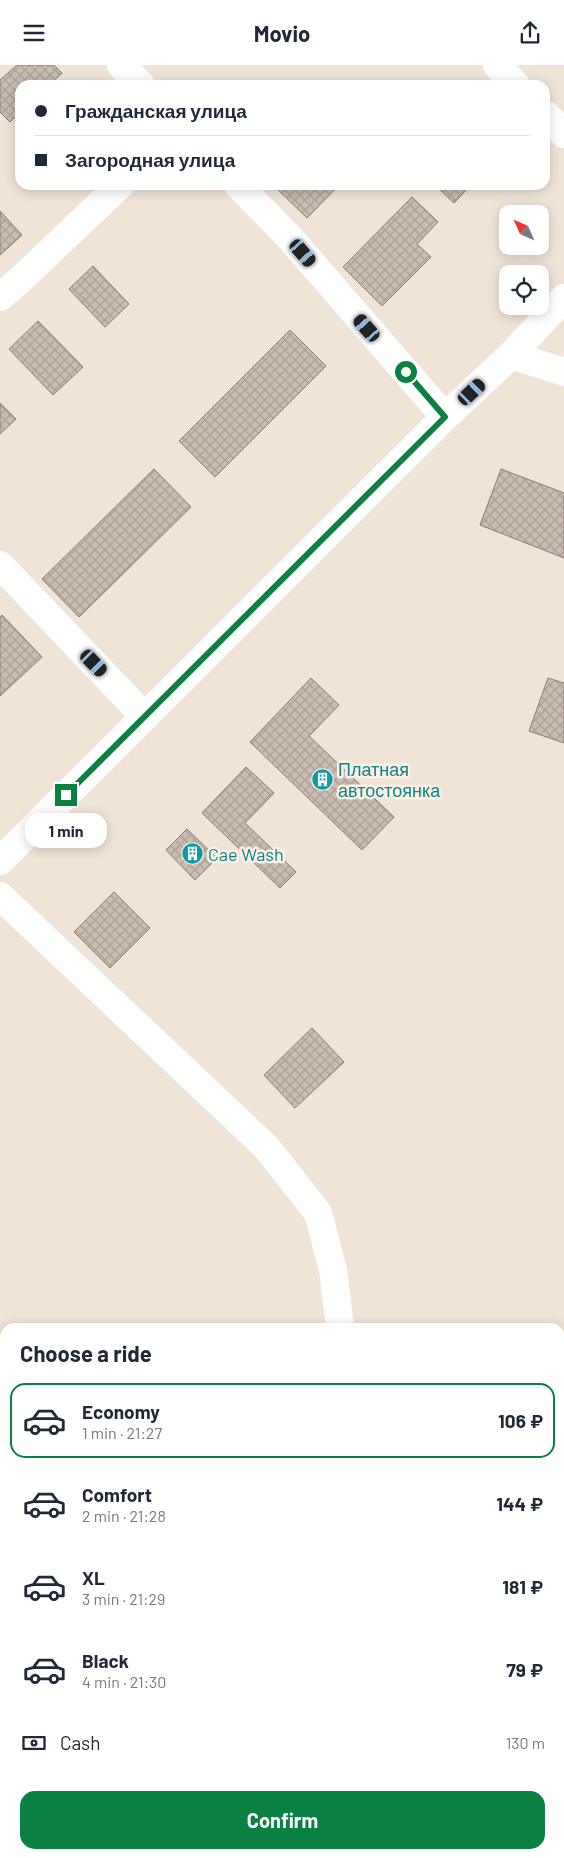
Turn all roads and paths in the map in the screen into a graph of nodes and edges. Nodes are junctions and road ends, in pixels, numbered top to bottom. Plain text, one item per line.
1 (121, 65) edge
2 (497, 65) edge
3 (136, 80) edge
4 (511, 80) edge
5 (550, 119) edge
6 (564, 133) edge
7 (115, 190) edge
8 (243, 190) edge
9 (0, 297) edge
10 (564, 298) edge
11 (511, 355) junction
12 (564, 372) edge
13 (445, 417) junction
14 (0, 565) edge
15 (145, 717) junction
16 (0, 861) edge
17 (0, 896) edge
18 (340, 1323) edge

1 - 3 street
2 - 4 street
5 - 6 street
7 - 9 street
8 - 13 street
10 - 11 street
11 - 12 street
11 - 13 street
13 - 15 street
14 - 15 street
15 - 16 street
17 - 18 street

